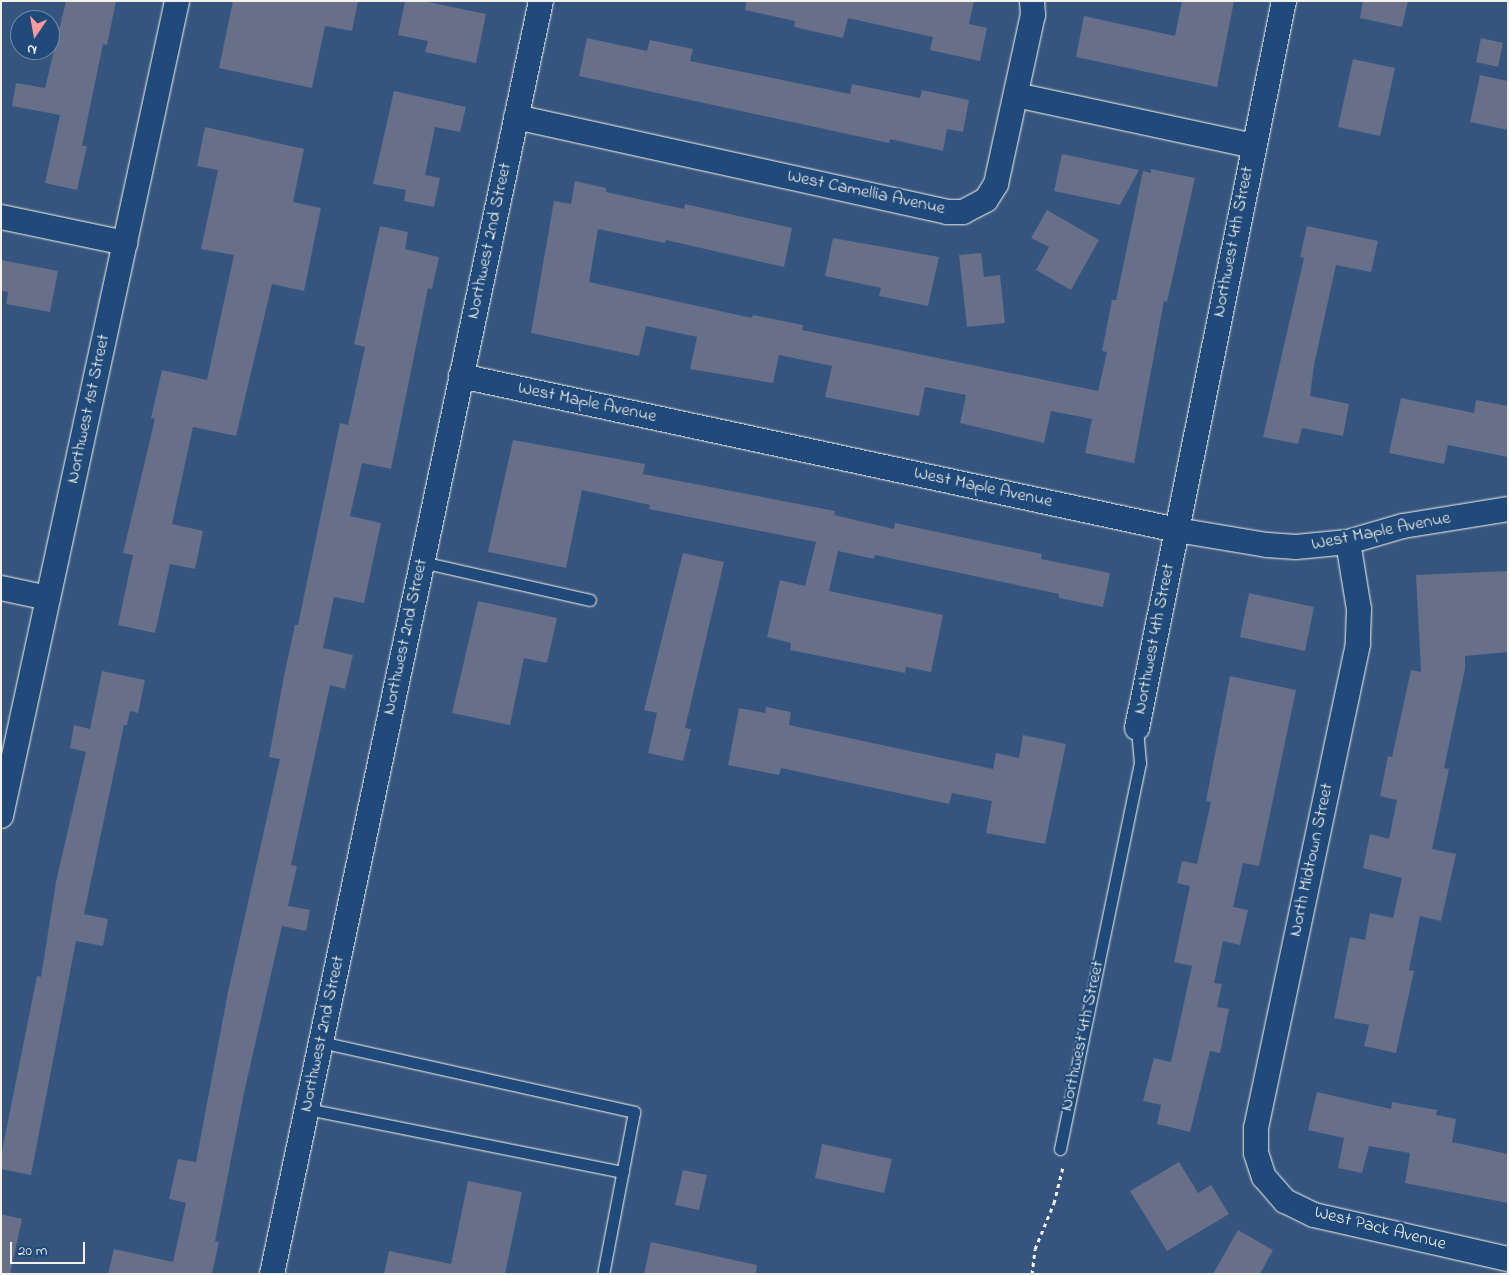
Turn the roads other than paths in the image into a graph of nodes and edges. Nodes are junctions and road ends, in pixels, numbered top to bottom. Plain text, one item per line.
1 (177, 1) edge
2 (541, 1) edge
3 (1032, 1) edge
4 (1284, 1) edge
5 (1016, 95) junction
6 (516, 117) junction
7 (1253, 146) junction
8 (1, 217) edge
9 (125, 243) junction
10 (461, 376) junction
11 (1508, 509) edge
12 (1177, 530) junction
13 (1348, 542) junction
14 (422, 562) junction
15 (1, 588) edge
16 (48, 598) junction
17 (590, 600) dead end
18 (1137, 728) joint
19 (1, 816) edge
20 (321, 1042) junction
21 (306, 1109) junction
22 (1060, 1149) road end
23 (623, 1172) junction
24 (1264, 1177) joint
25 (1508, 1259) edge
26 (272, 1274) edge
27 (602, 1274) edge

1 - 9 street, Northwest 1st Street
2 - 6 street, Northwest 2nd Street
3 - 5 street, West Camellia Avenue
4 - 7 street, Northwest 4th Street
5 - 6 street, West Camellia Avenue
5 - 7 street
6 - 10 street, Northwest 2nd Street
7 - 12 street, Northwest 4th Street
8 - 9 street
9 - 16 street, Northwest 1st Street
10 - 12 street, West Maple Avenue
10 - 14 street, Northwest 2nd Street
11 - 13 street, West Maple Avenue
12 - 13 street, West Maple Avenue
12 - 18 street, Northwest 4th Street
13 - 24 street, North Midtown Street
14 - 17 lane
14 - 20 street, Northwest 2nd Street
15 - 16 street
16 - 19 street, Northwest 1st Street
18 - 22 lane, Northwest 4th Street
20 - 21 street, Northwest 2nd Street
20 - 23 lane
21 - 23 lane
21 - 26 street, Northwest 2nd Street
23 - 27 lane
24 - 25 street, West Pack Avenue

